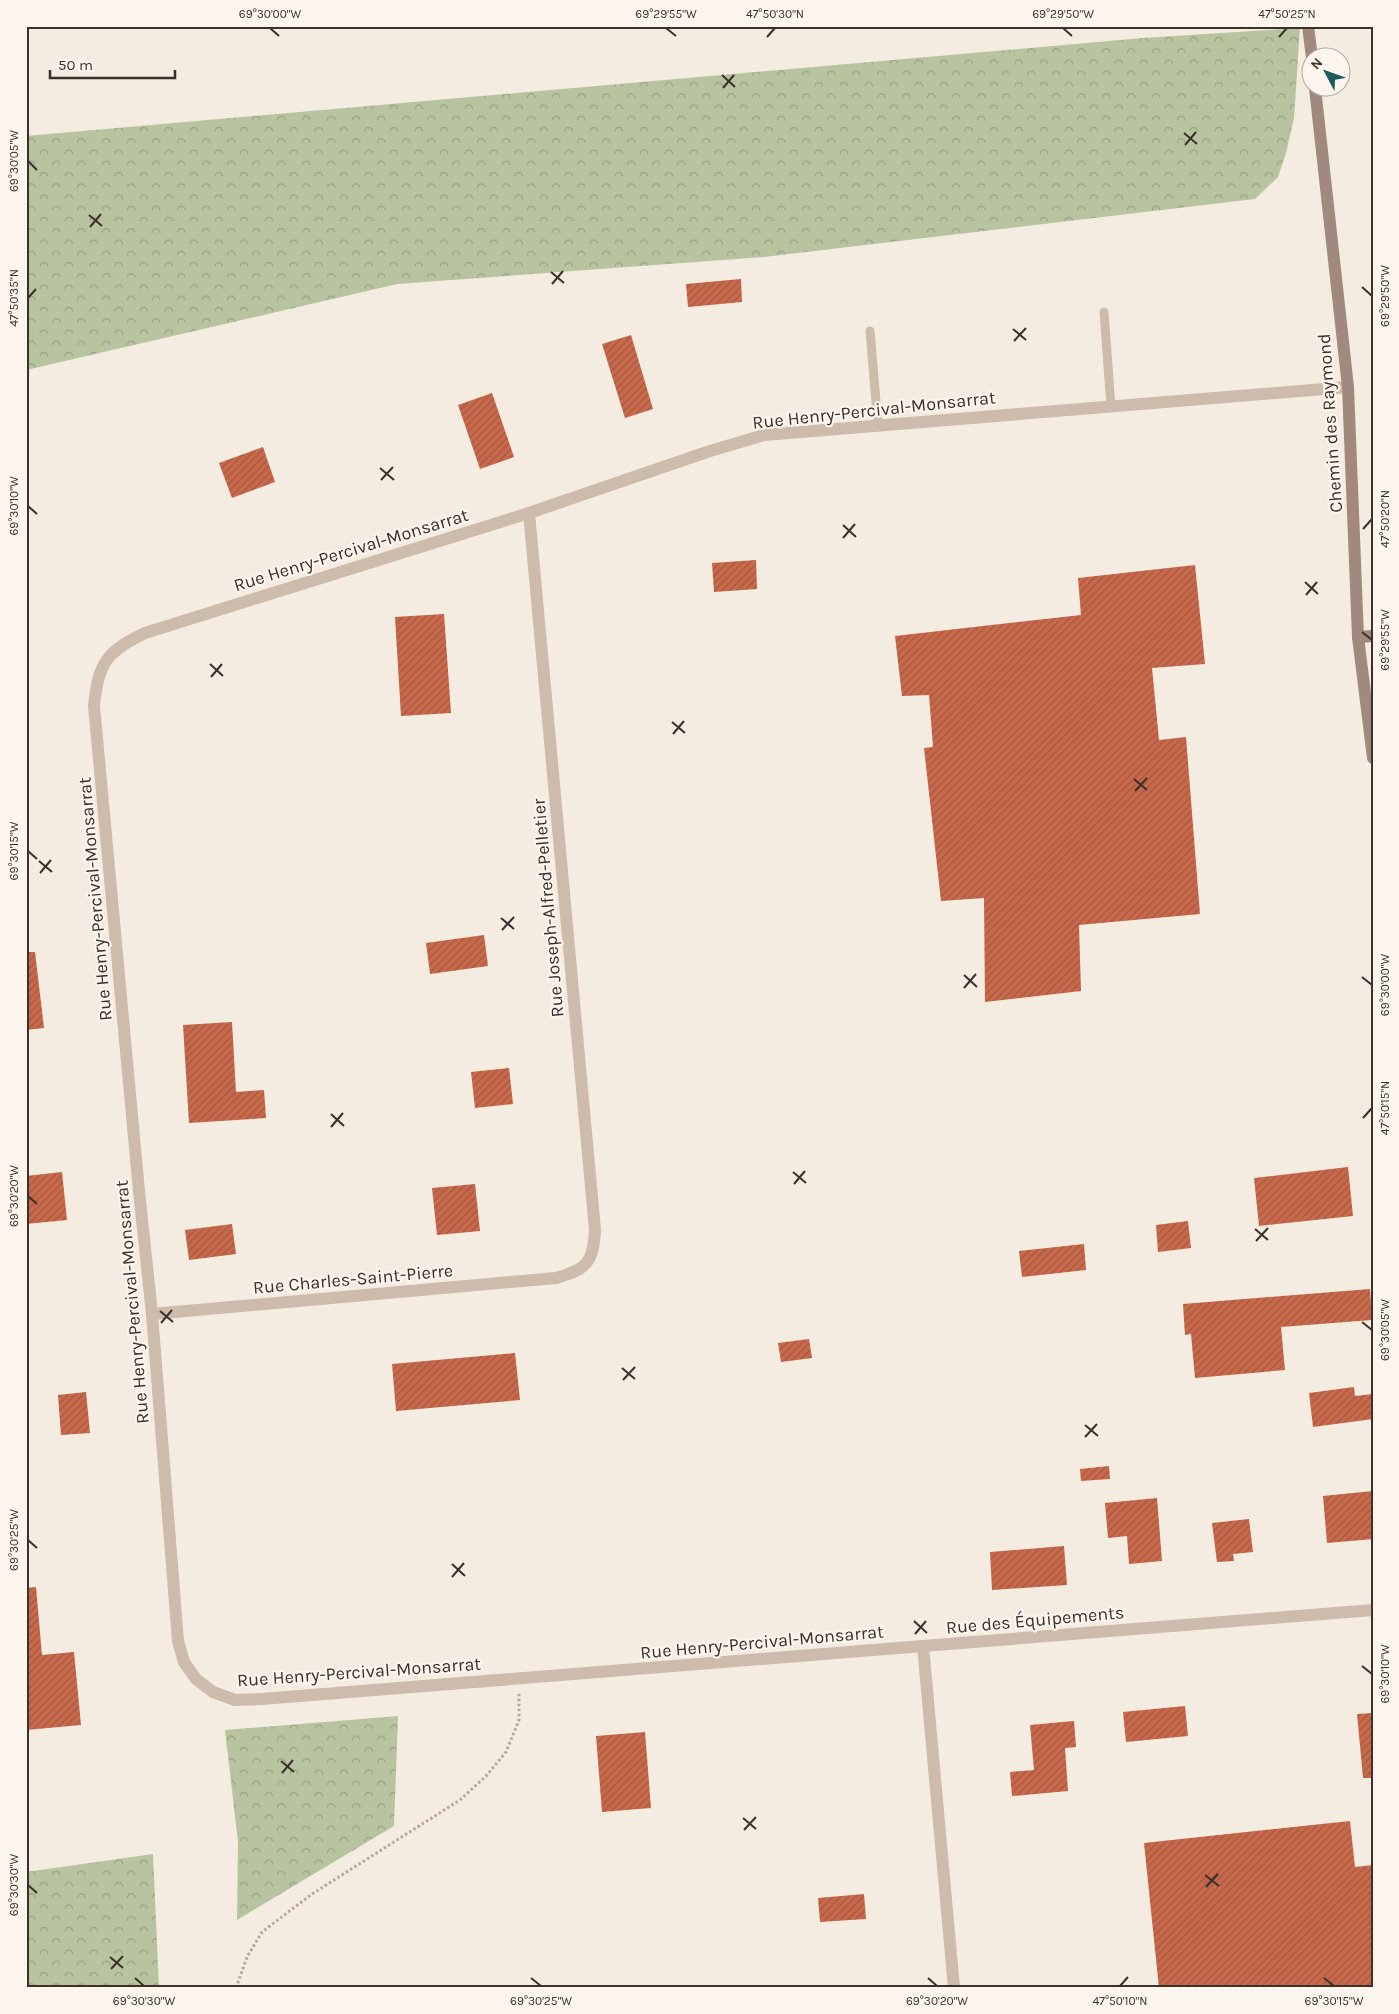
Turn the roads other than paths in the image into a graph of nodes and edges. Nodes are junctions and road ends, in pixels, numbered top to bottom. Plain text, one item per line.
1 (1308, 26) edge
2 (1311, 48) edge
3 (1316, 98) edge
4 (1104, 312) dead end
5 (870, 331) dead end
6 (1348, 388) junction
7 (1111, 407) junction
8 (878, 425) junction
9 (529, 512) junction
10 (1373, 636) edge
11 (1358, 637) junction
12 (1373, 758) edge
13 (556, 1278) joint
14 (152, 1314) junction
15 (1373, 1610) edge
16 (923, 1646) junction
17 (954, 1988) edge

1 - 2 street
3 - 6 street, Chemin des Raymond
4 - 7 lane
5 - 8 lane
6 - 7 street, Rue Henry-Percival-Monsarrat
6 - 11 street, Chemin des Raymond
7 - 8 street, Rue Henry-Percival-Monsarrat
8 - 9 street, Rue Henry-Percival-Monsarrat
9 - 13 street, Rue Joseph-Alfred-Pelletier
9 - 14 street, Rue Henry-Percival-Monsarrat
10 - 11 street
11 - 12 street, Chemin des Raymond
13 - 14 street, Rue Charles-Saint-Pierre
14 - 16 street, Rue Henry-Percival-Monsarrat
15 - 16 street, Rue des Équipements
16 - 17 street, Rue des Équipements

